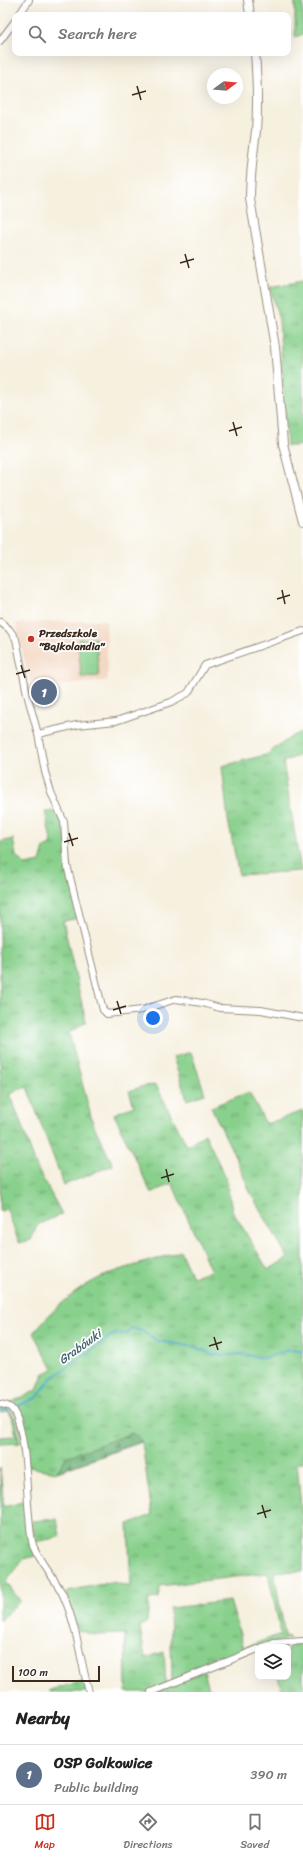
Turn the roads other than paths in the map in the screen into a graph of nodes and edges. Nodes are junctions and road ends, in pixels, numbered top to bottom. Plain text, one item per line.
1 (29, 0) edge
2 (248, 0) edge
3 (21, 12) edge
4 (250, 12) edge
5 (12, 25) edge
6 (0, 41) edge
7 (255, 56) edge
8 (303, 521) edge
9 (0, 622) edge
10 (303, 631) edge
11 (38, 734) junction
12 (303, 1018) edge
13 (0, 1404) edge
14 (303, 1641) edge
15 (271, 1644) edge
16 (255, 1650) edge
17 (89, 1692) edge
18 (151, 1692) edge

1 - 3 street
2 - 4 street
5 - 6 street
7 - 8 street
9 - 11 street
10 - 11 street
11 - 12 street
13 - 17 street
14 - 15 street
16 - 18 street

